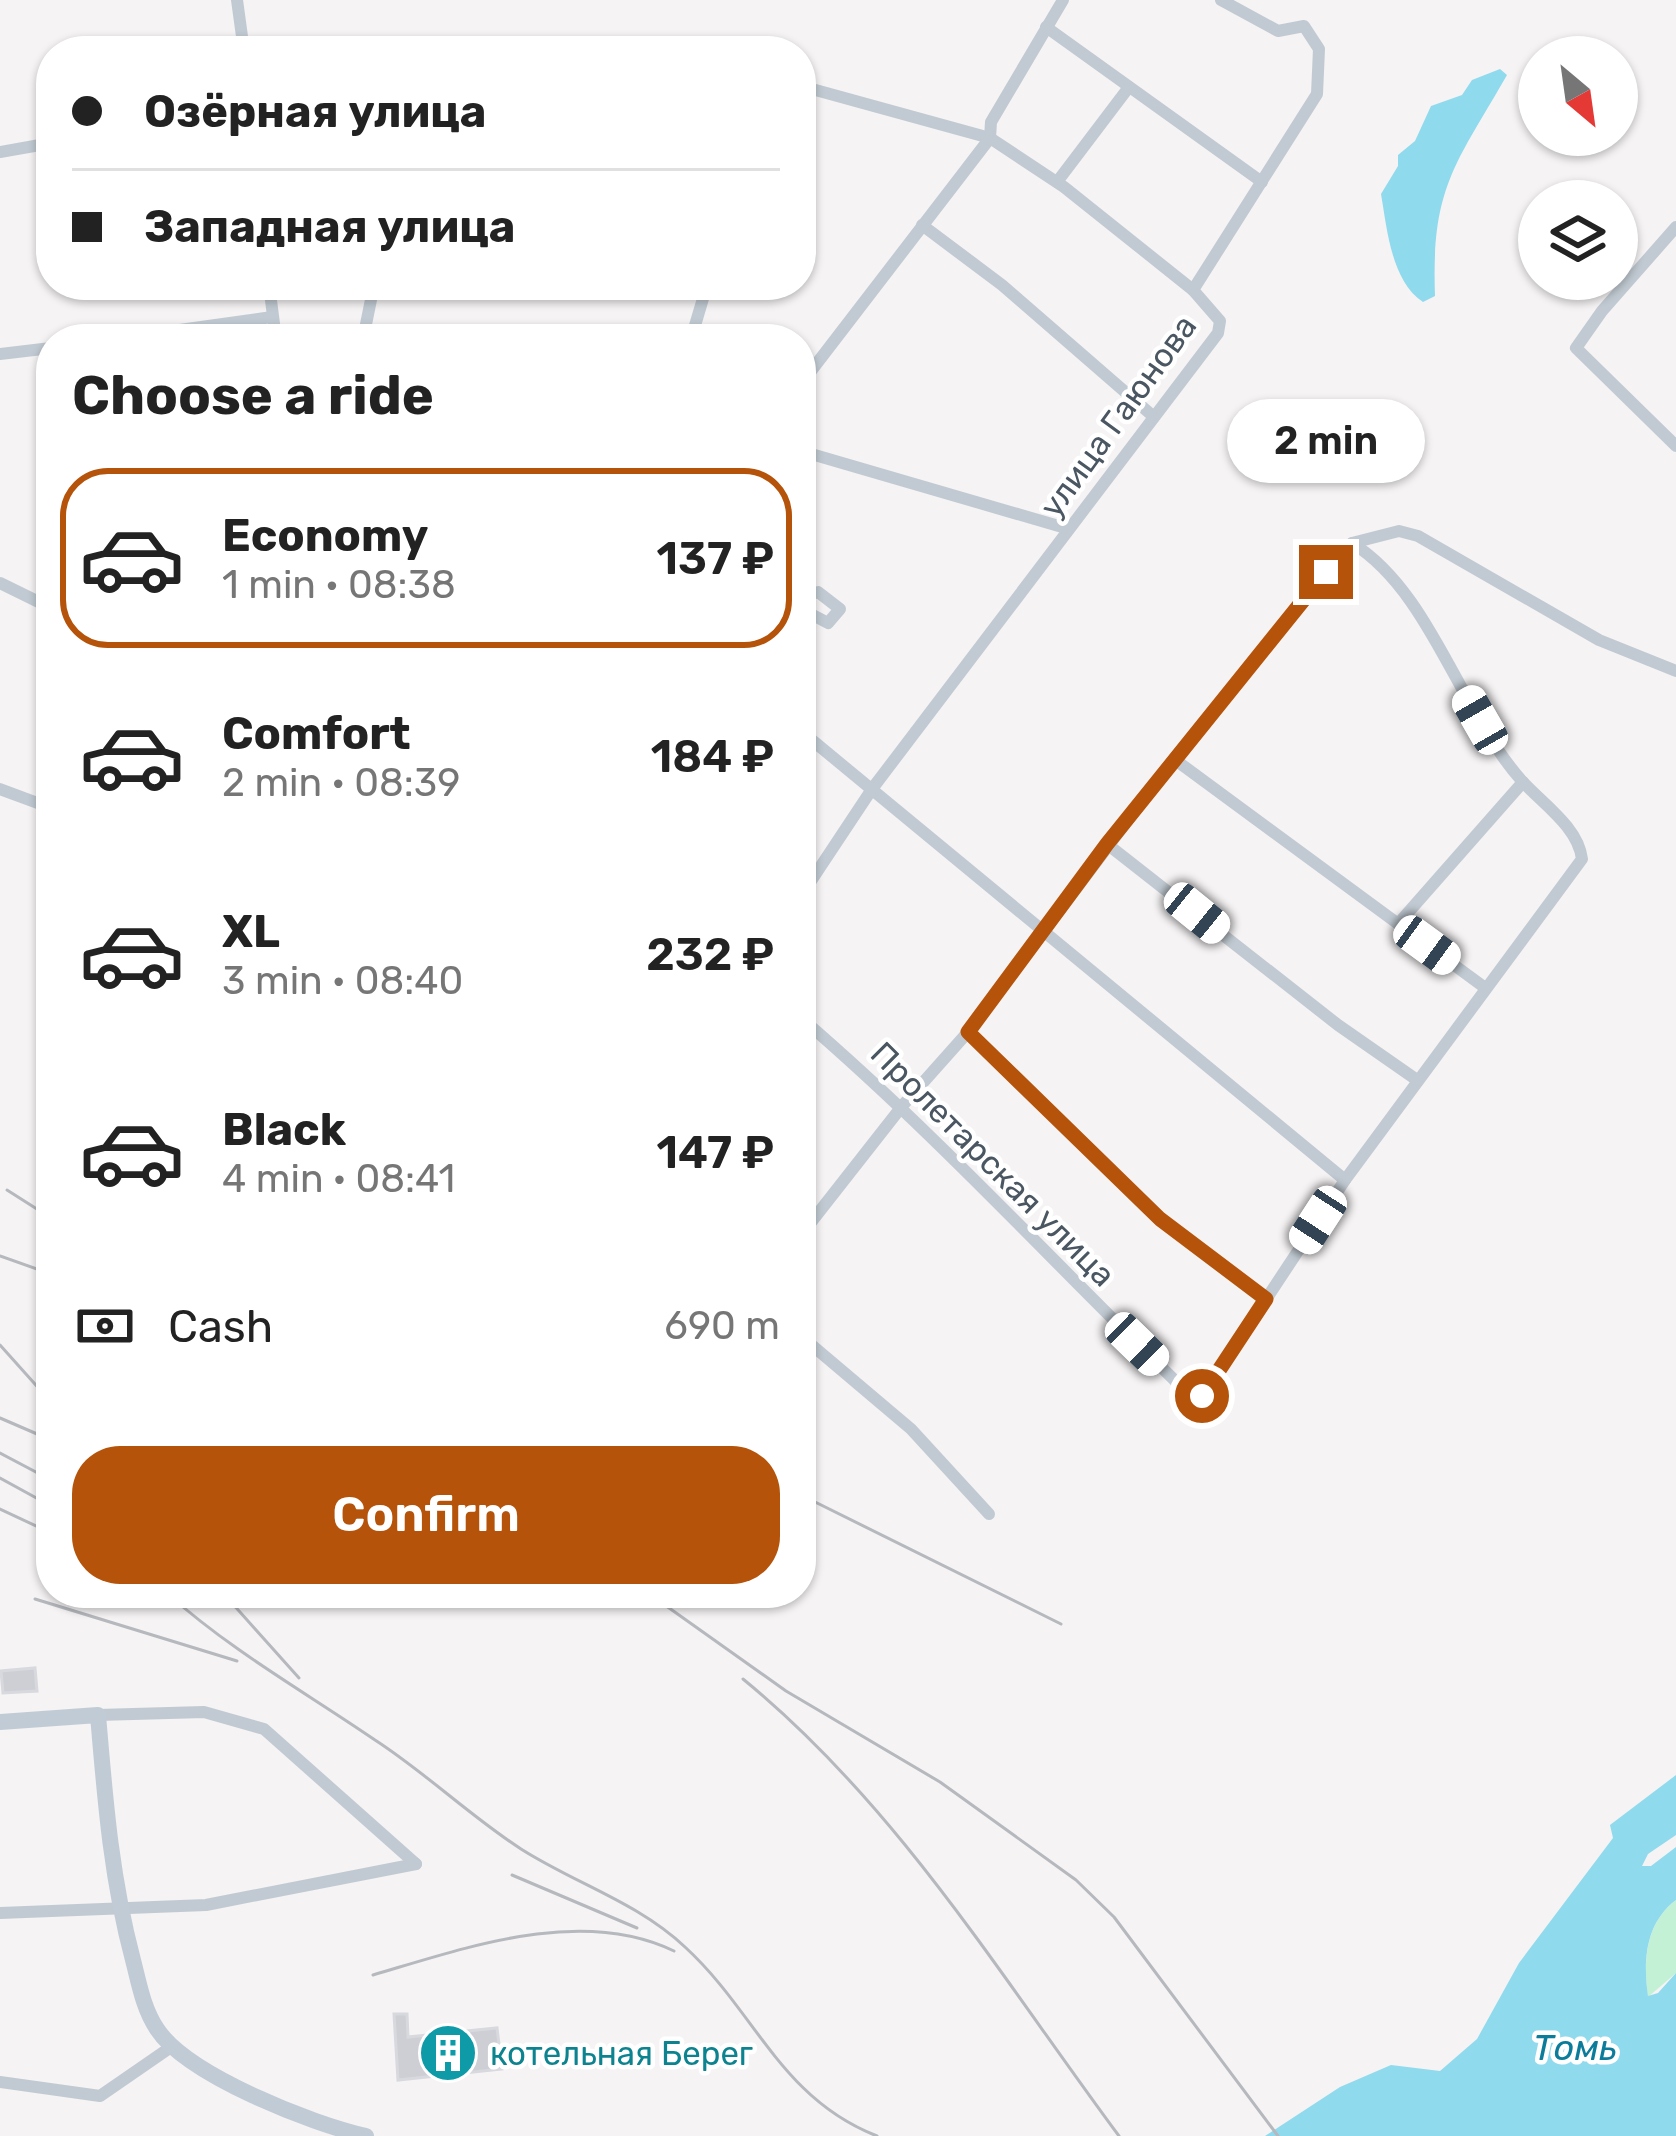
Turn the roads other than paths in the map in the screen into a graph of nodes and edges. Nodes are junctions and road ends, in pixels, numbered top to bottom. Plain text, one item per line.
1 (237, 0) edge
2 (1063, 0) edge
3 (1221, 0) edge
4 (1046, 27) junction
5 (242, 36) edge
6 (1129, 87) junction
7 (816, 90) edge
8 (990, 138) junction
9 (36, 146) edge
10 (0, 152) edge
11 (1057, 182) junction
12 (1262, 182) junction
13 (922, 225) junction
14 (1676, 227) edge
15 (1192, 290) junction
16 (270, 300) edge
17 (272, 317) junction
18 (222, 324) edge
19 (273, 324) edge
20 (36, 350) edge
21 (0, 355) edge
22 (816, 364) edge
23 (1154, 417) junction
24 (1676, 446) edge
25 (816, 455) edge
26 (1069, 529) junction
27 (1352, 543) junction
28 (0, 583) edge
29 (36, 601) edge
30 (1676, 671) edge
31 (816, 742) edge
32 (1174, 759) junction
33 (1522, 782) junction
34 (0, 789) edge
35 (872, 789) junction
36 (36, 802) edge
37 (1107, 844) junction
38 (816, 873) edge
39 (1398, 924) junction
40 (1040, 931) junction
41 (1484, 987) junction
42 (816, 1031) edge
43 (968, 1032) junction
44 (1417, 1080) junction
45 (903, 1105) junction
46 (1345, 1180) junction
47 (816, 1216) edge
48 (1266, 1299) junction
49 (816, 1349) edge
50 (989, 1514) dead end
51 (98, 1715) junction
52 (0, 1722) edge
53 (119, 1908) junction
54 (0, 1913) edge
55 (171, 2047) junction
56 (0, 2082) edge
57 (365, 2136) edge

1 - 5 street
2 - 4 street
3 - 12 street, улица Гаюнова
4 - 6 street
4 - 8 street
6 - 11 street
6 - 12 street
7 - 8 street
8 - 11 street
8 - 13 street
9 - 10 street
11 - 15 street
12 - 15 street, улица Гаюнова
13 - 22 street
13 - 23 street
14 - 24 street
15 - 23 street, улица Гаюнова
16 - 17 street
17 - 18 street
17 - 19 street
20 - 21 street
23 - 26 street, улица Гаюнова
25 - 26 street
26 - 35 street, улица Гаюнова
27 - 30 street
27 - 32 street
27 - 33 street
28 - 29 street
31 - 35 street
32 - 37 street
32 - 39 street
33 - 39 street
33 - 41 street
34 - 36 street
35 - 38 street, улица Гаюнова
35 - 40 street
37 - 40 street
37 - 44 street
39 - 41 street
40 - 43 street
40 - 46 street
41 - 44 street
42 - 45 street, Пролетарская улица
43 - 45 street
43 - 48 street
44 - 46 street
45 - 47 street
45 - 48 street, Пролетарская улица
46 - 48 street
49 - 50 street
51 - 52 main road
51 - 53 main road
51 - 53 street
53 - 54 street
53 - 55 main road
55 - 56 street
55 - 57 main road

